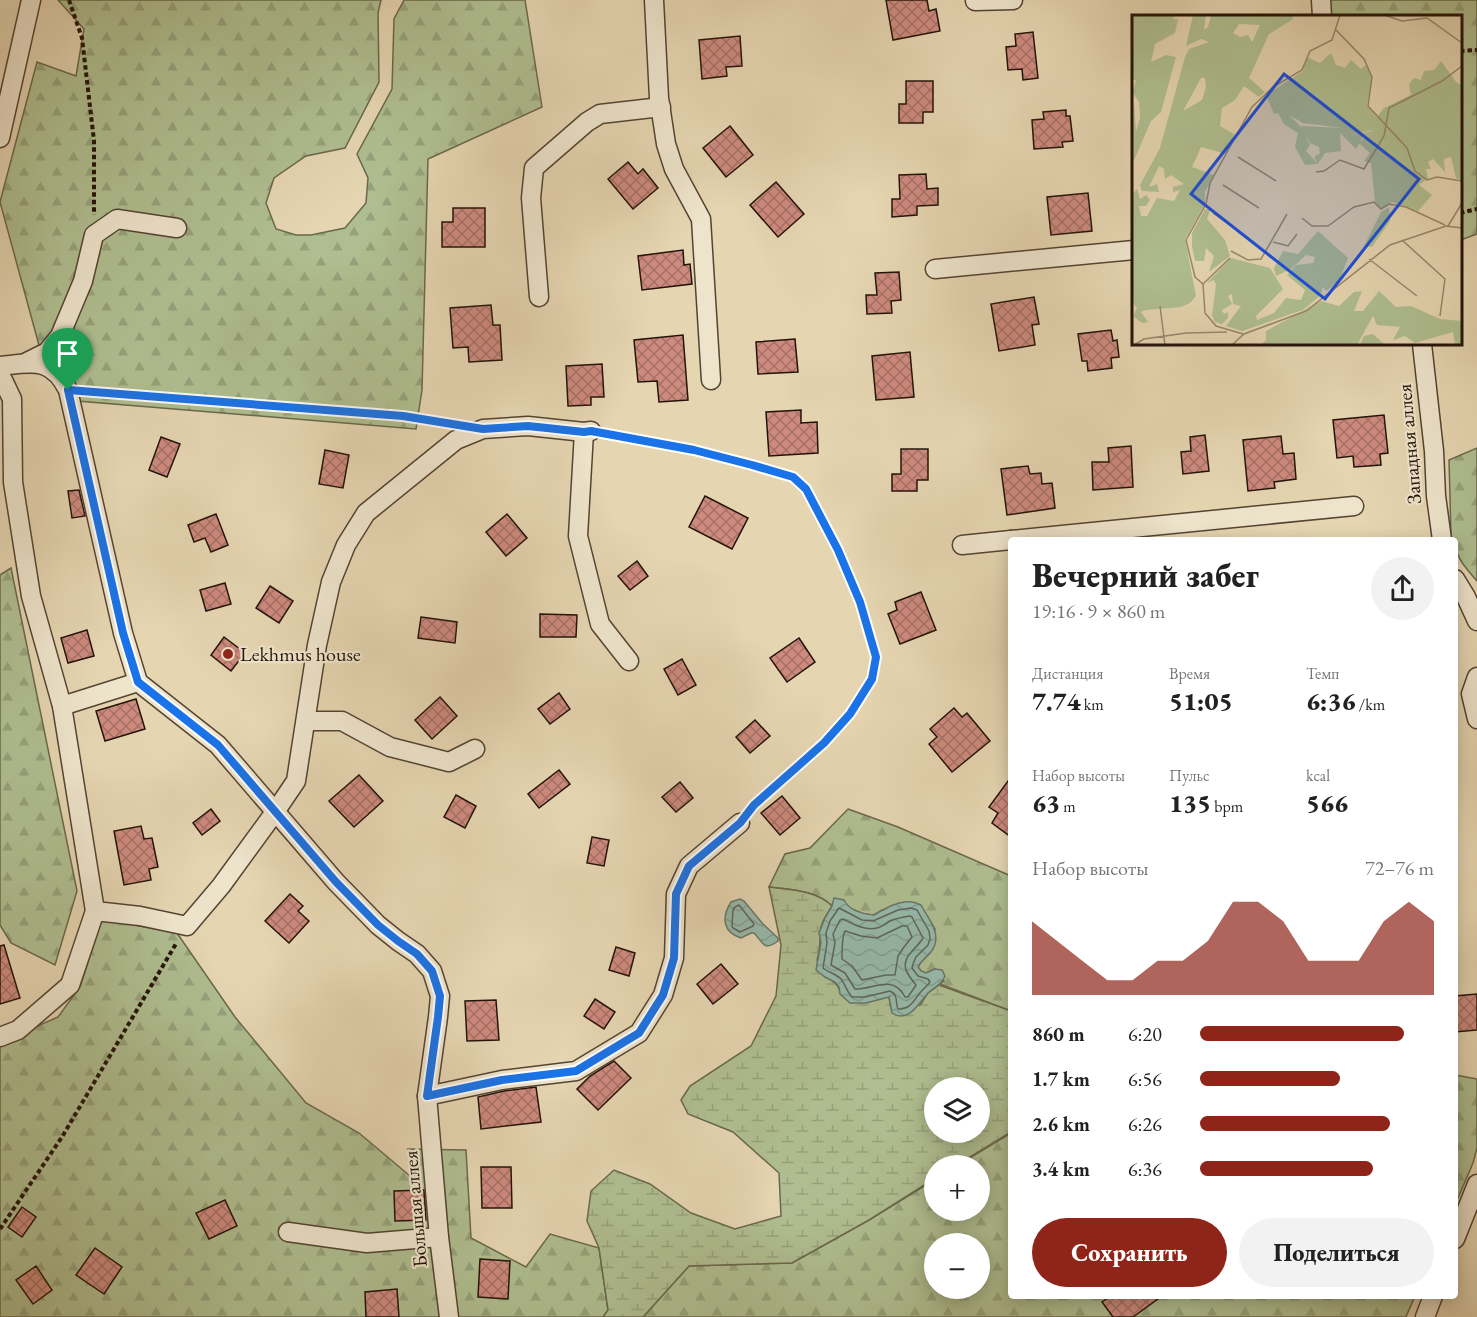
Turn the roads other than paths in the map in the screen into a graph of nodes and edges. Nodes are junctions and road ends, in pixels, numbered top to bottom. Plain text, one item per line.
1 (31, 0) edge
2 (654, 0) edge
3 (1013, 0) edge
4 (1321, 0) edge
5 (975, 1) edge
6 (1322, 15) edge
7 (661, 106) junction
8 (0, 138) edge
9 (177, 228) dead end
10 (1132, 250) edge
11 (935, 269) dead end
12 (539, 297) dead end
13 (1422, 345) edge
14 (27, 362) junction
15 (0, 366) edge
16 (0, 378) edge
17 (711, 380) dead end
18 (1354, 506) dead end
19 (1041, 537) edge
20 (1442, 537) edge
21 (1008, 540) edge
22 (962, 545) dead end
23 (1458, 584) edge
24 (1477, 621) edge
25 (629, 661) dead end
26 (1477, 677) edge
27 (138, 682) junction
28 (62, 706) junction
29 (1477, 719) edge
30 (306, 721) junction
31 (475, 749) dead end
32 (275, 812) junction
33 (740, 823) road end
34 (95, 911) junction
35 (0, 1037) edge
36 (427, 1096) junction
37 (1477, 1184) edge
38 (288, 1232) dead end
39 (1458, 1232) edge
40 (439, 1236) junction
41 (1432, 1299) edge
42 (449, 1317) edge
43 (1425, 1317) edge

1 - 8 street
2 - 7 street
3 - 5 street
4 - 6 street
7 - 12 street
7 - 17 street
9 - 14 street
10 - 11 street
13 - 20 street, Западная аллея
14 - 15 street
14 - 27 street
16 - 28 street
18 - 19 street
21 - 22 street
23 - 24 street
25 - 30 street
26 - 29 street
27 - 28 street
27 - 32 street, Большая аллея
28 - 34 street
30 - 31 street
30 - 32 street
32 - 34 street
32 - 36 street, Большая аллея
33 - 36 street
34 - 35 street
36 - 40 street, Большая аллея
37 - 39 street
38 - 40 street
40 - 42 street, Большая аллея
41 - 43 street

